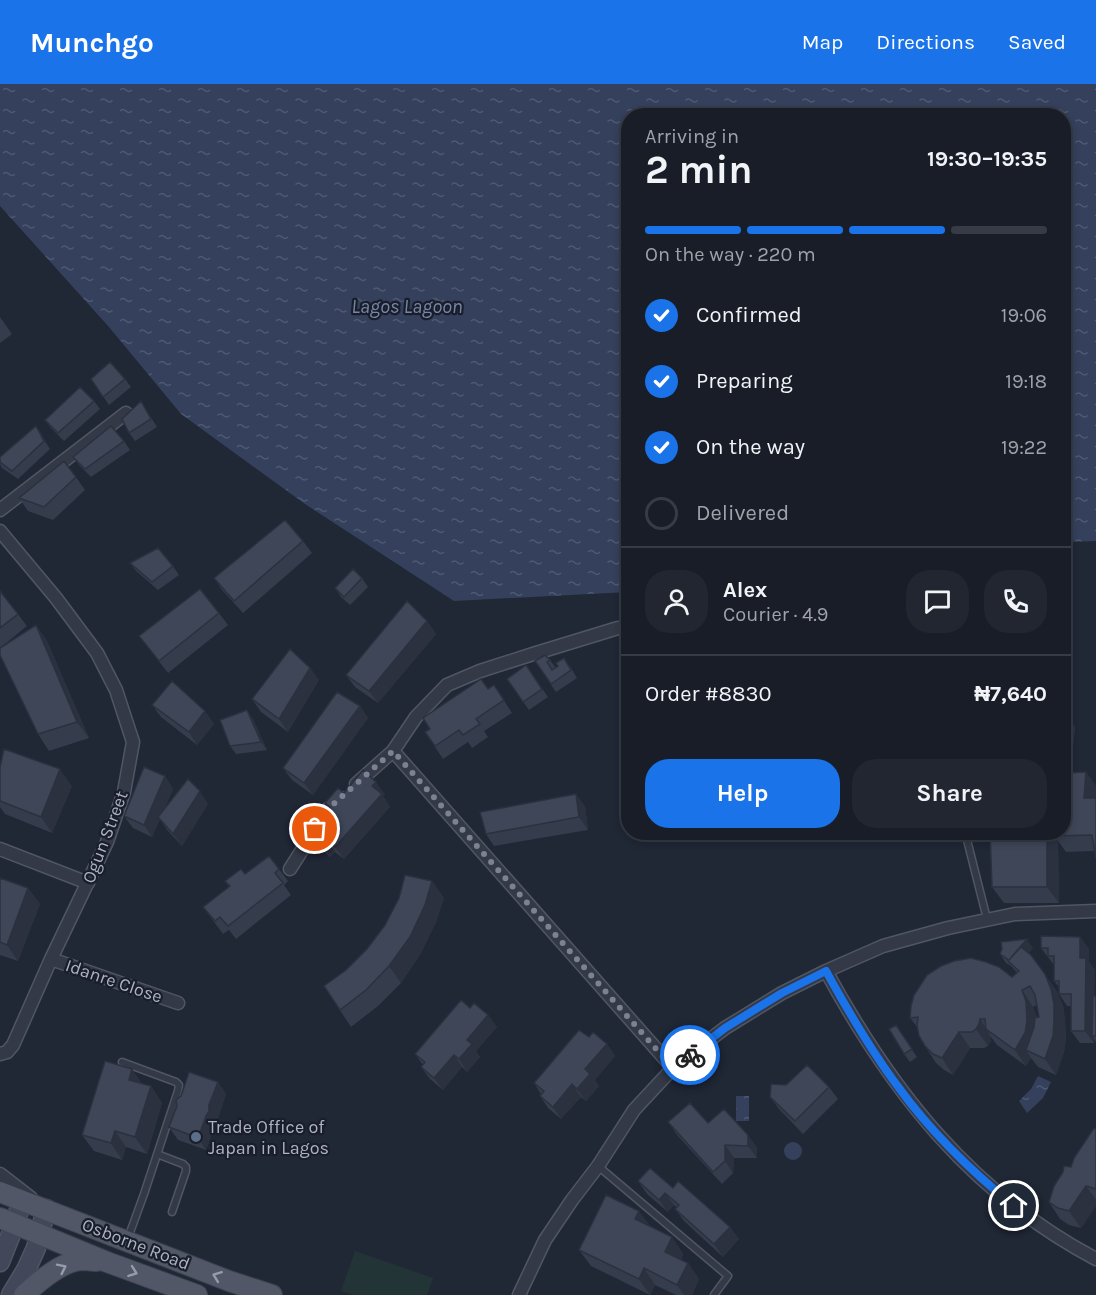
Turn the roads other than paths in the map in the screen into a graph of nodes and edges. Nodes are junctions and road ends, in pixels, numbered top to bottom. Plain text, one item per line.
1 (126, 413) edge
2 (0, 510) edge
3 (0, 531) edge
4 (618, 628) dead end
5 (393, 751) junction
6 (967, 840) edge
7 (0, 849) edge
8 (290, 869) dead end
9 (88, 883) junction
10 (1096, 911) edge
11 (987, 920) junction
12 (51, 959) junction
13 (826, 971) junction
14 (178, 1003) dead end
15 (0, 1054) edge
16 (122, 1062) dead end
17 (673, 1068) junction
18 (157, 1154) junction
19 (598, 1166) junction
20 (0, 1174) edge
21 (0, 1192) edge
22 (22, 1200) junction
23 (46, 1209) junction
24 (172, 1212) dead end
25 (8, 1221) edge
26 (40, 1234) junction
27 (127, 1241) junction
28 (1096, 1259) edge
29 (0, 1262) edge
30 (107, 1262) junction
31 (10, 1295) edge
32 (24, 1295) edge
33 (197, 1295) edge
34 (272, 1295) edge
35 (519, 1295) edge
36 (714, 1295) edge

1 - 2 street
3 - 9 street, Ogun Street
4 - 5 street
5 - 8 street
5 - 17 street
6 - 11 lane
7 - 9 street
9 - 12 street, Ogun Street
10 - 11 street
11 - 13 street
12 - 14 street, Idanre Close
12 - 15 street, Ogun Street
13 - 17 street
13 - 28 street
16 - 18 lane
17 - 19 street
18 - 24 lane
18 - 27 lane
19 - 35 street
19 - 36 lane
20 - 23 street
21 - 22 main road, Osborne Road
22 - 23 main road, Osborne Road
22 - 25 main road
23 - 26 main road
23 - 27 main road, Osborne Road
25 - 26 main road, Osborne Road
25 - 29 main road
26 - 30 main road, Osborne Road
26 - 31 main road
34 -> 27 main road, Osborne Road
32 -> 30 main road
30 -> 33 main road, Osborne Road

